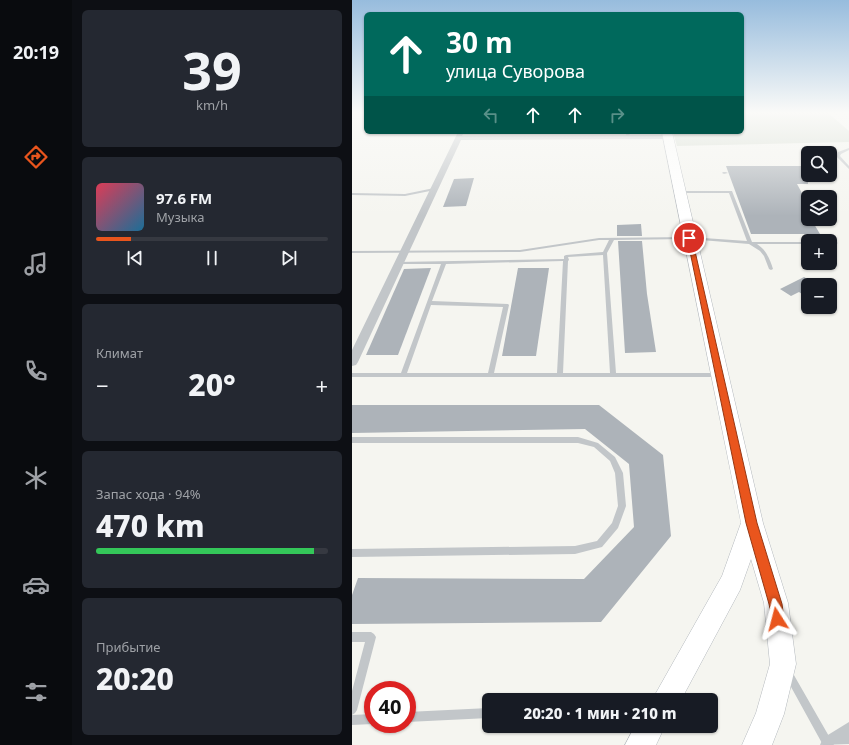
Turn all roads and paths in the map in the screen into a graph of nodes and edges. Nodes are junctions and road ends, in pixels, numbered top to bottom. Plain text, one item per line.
1 (454, 147) edge
2 (669, 147) edge
3 (849, 150) edge
4 (849, 168) edge
5 (434, 190) junction
6 (678, 192) junction
7 (352, 194) edge
8 (689, 238) junction
9 (612, 240) junction
10 (750, 243) junction
11 (801, 243) edge
12 (352, 252) edge
13 (405, 252) junction
14 (605, 253) junction
15 (567, 260) junction
16 (444, 262) junction
17 (400, 263) junction
18 (771, 270) dead end
19 (430, 303) junction
20 (352, 362) edge
21 (491, 374) junction
22 (352, 375) edge
23 (403, 375) junction
24 (560, 375) junction
25 (613, 375) junction
26 (719, 375) junction
27 (352, 440) edge
28 (752, 523) junction
29 (352, 553) edge
30 (352, 636) edge
31 (783, 664) junction
32 (670, 693) edge
33 (352, 710) edge
34 (482, 713) edge
35 (416, 717) edge
36 (364, 719) edge
37 (352, 720) edge
38 (849, 732) edge
39 (647, 733) edge
40 (640, 745) edge
41 (757, 745) edge
42 (829, 745) edge

1 - 5 street
2 - 6 street
3 - 4 lane
5 - 7 lane
5 - 13 street
6 - 8 street
6 - 10 lane
8 - 9 lane
8 - 10 lane
8 - 26 street
9 - 13 lane
9 - 14 lane
10 - 11 lane
10 - 18 lane
12 - 13 lane
13 - 17 street
14 - 15 lane
14 - 25 lane
15 - 16 lane
15 - 24 lane
16 - 17 lane
16 - 19 lane
17 - 20 street
19 - 21 lane
19 - 23 lane
21 - 23 lane
21 - 24 lane
22 - 23 lane
24 - 25 lane
25 - 26 lane
26 - 28 street
27 - 29 lane
28 - 31 street
28 - 32 street
30 - 33 lane
31 - 41 street
31 - 42 lane
34 - 35 lane
36 - 37 lane
38 - 42 street
39 - 40 street

